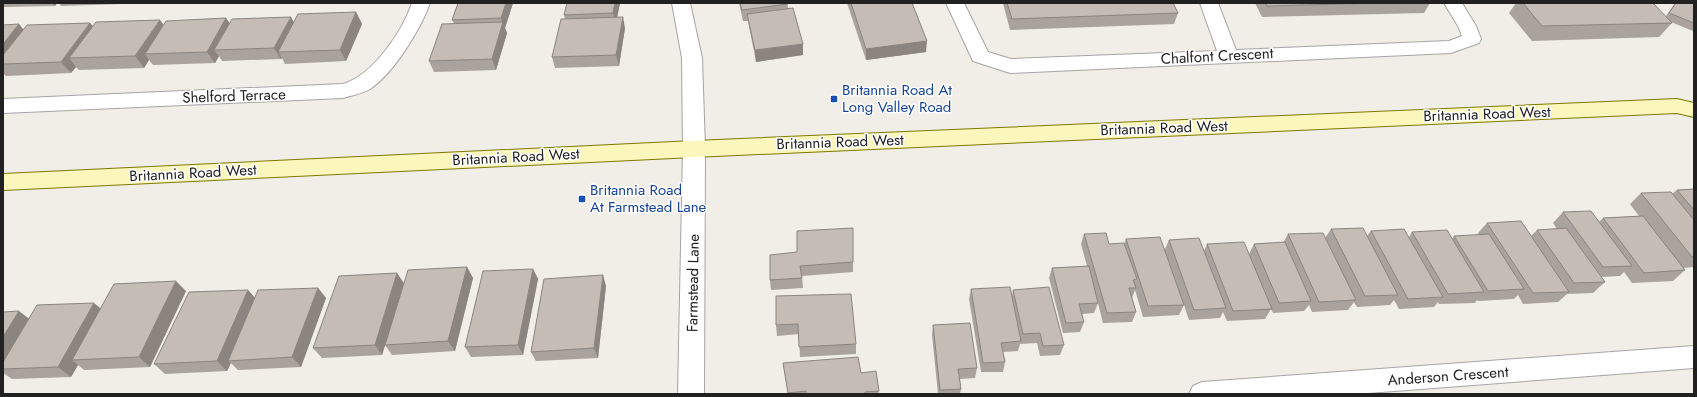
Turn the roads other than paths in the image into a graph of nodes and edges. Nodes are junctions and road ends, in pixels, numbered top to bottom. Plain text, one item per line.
1 (421, 3) edge
2 (681, 3) edge
3 (955, 3) edge
4 (1209, 3) edge
5 (1452, 3) edge
6 (1229, 56) junction
7 (1694, 94) edge
8 (3, 106) edge
9 (1686, 108) edge
10 (694, 149) junction
11 (3, 182) edge
12 (1694, 357) edge
13 (691, 394) edge
14 (1202, 394) edge

1 - 8 street, Shelford Terrace
2 - 10 street, Farmstead Lane
3 - 6 street, Chalfont Crescent
4 - 6 street
5 - 6 street, Chalfont Crescent
7 - 9 main road, Britannia Road West
9 - 10 main road, Britannia Road West
10 - 11 main road, Britannia Road West
10 - 13 street, Farmstead Lane
12 - 14 street, Anderson Crescent

